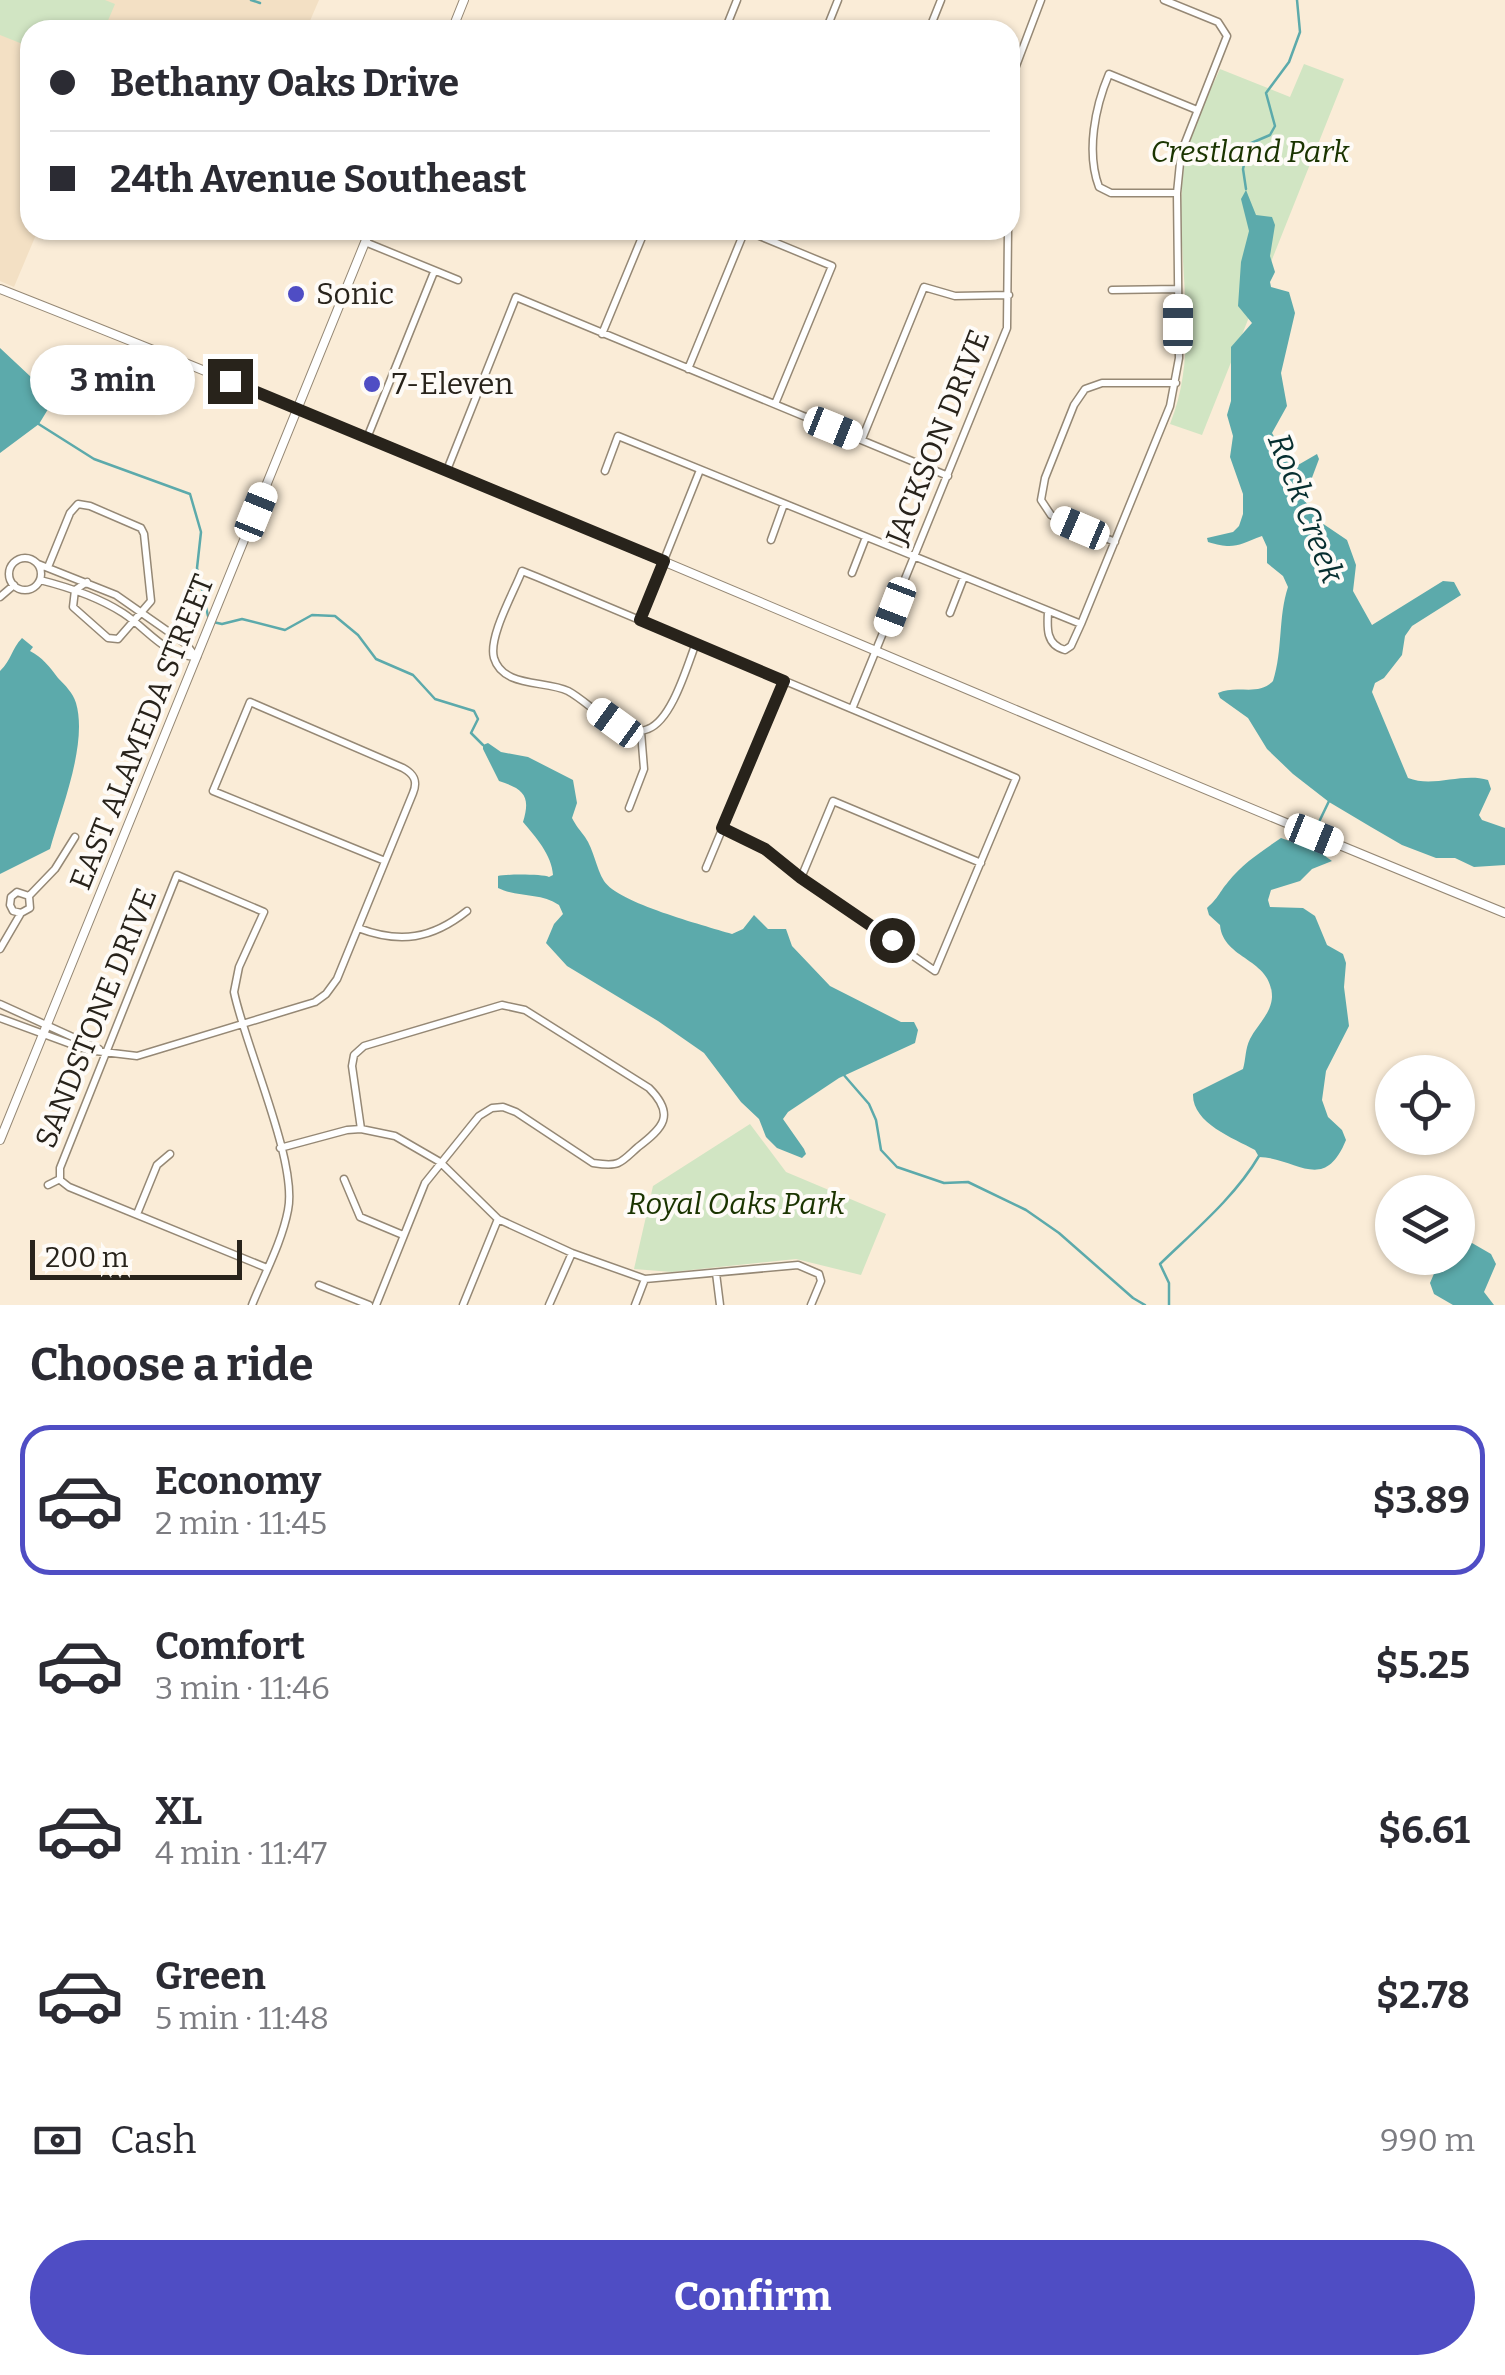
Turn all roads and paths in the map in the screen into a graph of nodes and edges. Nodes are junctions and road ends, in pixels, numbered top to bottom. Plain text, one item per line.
1 (1042, 0) edge
2 (1164, 0) edge
3 (1020, 56) edge
4 (1197, 110) junction
5 (1177, 193) junction
6 (642, 240) edge
7 (741, 240) edge
8 (769, 240) edge
9 (1008, 240) edge
10 (365, 242) joint
11 (434, 272) junction
12 (458, 280) dead end
13 (0, 289) edge
14 (1178, 289) junction
15 (1112, 290) dead end
16 (1009, 295) junction
17 (602, 334) junction
18 (688, 369) junction
19 (1176, 383) junction
20 (775, 404) junction
21 (299, 409) junction
22 (367, 438) junction
23 (862, 439) junction
24 (447, 470) junction
25 (700, 470) junction
26 (605, 471) dead end
27 (948, 476) junction
28 (784, 504) junction
29 (866, 537) junction
30 (770, 540) dead end
31 (1114, 542) junction
32 (914, 557) junction
33 (664, 561) junction
34 (38, 564) junction
35 (48, 567) junction
36 (852, 573) dead end
37 (964, 577) junction
38 (40, 580) junction
39 (87, 582) junction
40 (14, 585) junction
41 (76, 590) junction
42 (0, 597) edge
43 (1048, 612) junction
44 (142, 613) junction
45 (950, 614) dead end
46 (640, 620) junction
47 (134, 622) junction
48 (1082, 624) junction
49 (696, 644) junction
50 (878, 650) junction
51 (197, 658) junction
52 (784, 681) junction
53 (852, 710) junction
54 (641, 732) junction
55 (629, 808) dead end
56 (722, 828) junction
57 (75, 837) dead end
58 (385, 861) junction
59 (982, 863) junction
60 (706, 868) dead end
61 (801, 878) junction
62 (29, 896) junction
63 (467, 911) dead end
64 (21, 913) junction
65 (1505, 913) edge
66 (358, 928) junction
67 (0, 949) edge
68 (0, 1004) edge
69 (0, 1018) edge
70 (50, 1025) junction
71 (243, 1025) junction
72 (45, 1036) junction
73 (106, 1052) junction
74 (362, 1129) junction
75 (0, 1140) edge
76 (280, 1148) junction
77 (170, 1154) dead end
78 (440, 1162) junction
79 (60, 1179) junction
80 (344, 1179) dead end
81 (48, 1185) dead end
82 (137, 1214) junction
83 (498, 1219) junction
84 (403, 1235) junction
85 (572, 1253) junction
86 (267, 1268) junction
87 (716, 1273) junction
88 (645, 1279) junction
89 (319, 1285) dead end
90 (252, 1305) edge
91 (372, 1305) edge
92 (463, 1305) edge
93 (549, 1305) edge
94 (634, 1305) edge
95 (720, 1305) edge
96 (811, 1305) edge

1 - 3 street
2 - 4 street
4 - 5 street
4 - 5 street
5 - 14 street
6 - 17 street
7 - 18 street
8 - 20 street
9 - 16 street, JACKSON DRIVE
10 - 11 street
10 - 21 street, EAST ALAMEDA STREET
11 - 12 street
11 - 22 street
13 - 21 street
14 - 15 street
14 - 19 street
16 - 23 street
16 - 27 street, JACKSON DRIVE
17 - 18 street
17 - 24 street
18 - 20 street
19 - 31 street
19 - 31 street
20 - 23 street
21 - 22 street
21 - 51 street, EAST ALAMEDA STREET
22 - 24 street
23 - 27 street
24 - 33 street
25 - 26 street
25 - 28 street
25 - 33 street
27 - 32 street, JACKSON DRIVE
28 - 29 street
28 - 30 street
29 - 32 street
29 - 36 street
31 - 48 street
32 - 37 street
32 - 50 street, JACKSON DRIVE
33 - 46 street
33 - 50 street
34 - 35 street
34 - 38 street
34 - 40 street
35 - 39 street
35 - 44 street
37 - 43 street
37 - 45 street
38 - 40 street
38 - 41 street
39 - 41 street
39 - 44 street
40 - 42 street
41 - 47 street
41 - 47 street
43 - 48 street
43 - 48 street
44 - 47 street
44 - 51 street
46 - 49 street
46 - 54 street
47 - 51 street
49 - 52 street
49 - 54 street
50 - 53 street, JACKSON DRIVE
50 - 65 street
51 - 70 street, EAST ALAMEDA STREET
52 - 53 street
52 - 56 street
53 - 59 street
54 - 55 street
56 - 60 street
56 - 61 street
57 - 62 street
58 - 58 street
58 - 66 street
59 - 61 street
59 - 61 street
62 - 64 street
62 - 64 street
63 - 66 street
64 - 67 street
66 - 71 street
68 - 70 street
69 - 72 street
70 - 72 street, EAST ALAMEDA STREET
70 - 73 street
71 - 73 street
71 - 73 street, SANDSTONE DRIVE
71 - 76 street
72 - 73 street
72 - 75 street, EAST ALAMEDA STREET
73 - 79 street, SANDSTONE DRIVE
74 - 76 street
74 - 78 street
74 - 78 street
76 - 86 street
77 - 82 street
78 - 83 street
78 - 84 street
79 - 81 street, SANDSTONE DRIVE
79 - 82 street, SANDSTONE DRIVE
80 - 84 street
82 - 86 street, SANDSTONE DRIVE
83 - 85 street
83 - 92 street
84 - 91 street
85 - 88 street
85 - 93 street
86 - 90 street
87 - 88 street
87 - 95 street
87 - 96 street
88 - 94 street
89 - 91 street

